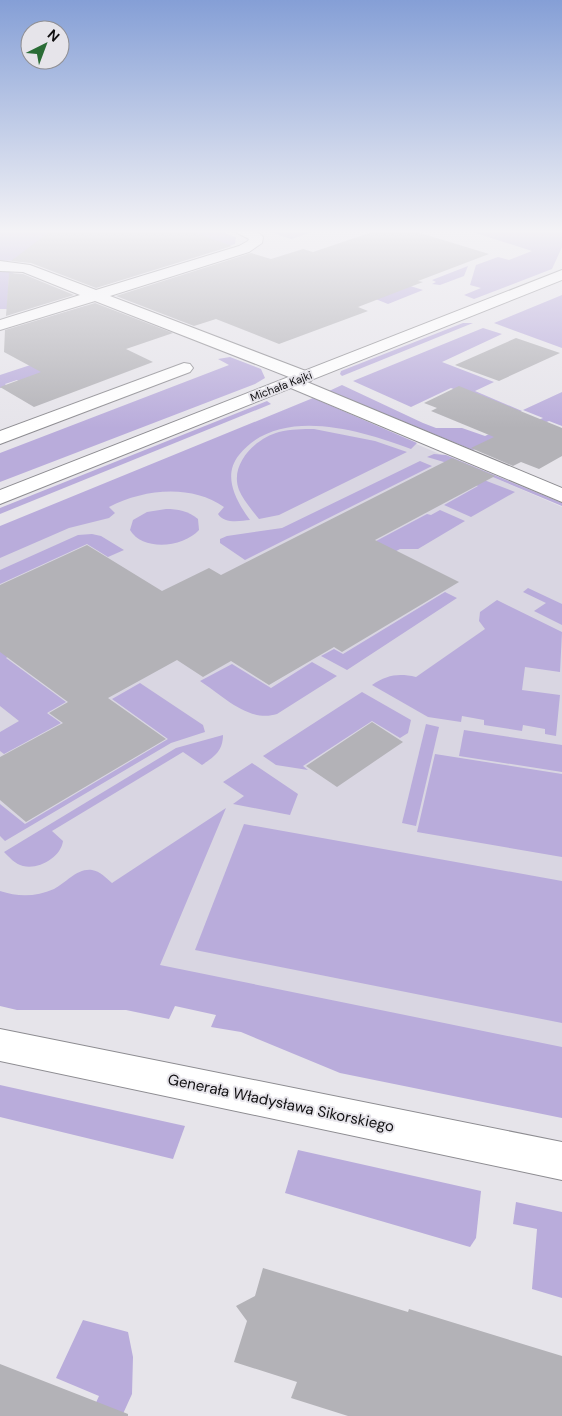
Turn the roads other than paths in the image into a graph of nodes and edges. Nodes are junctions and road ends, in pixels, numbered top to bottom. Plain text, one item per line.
1 (94, 295) joint
2 (512, 295) edge
3 (0, 325) edge
4 (184, 368) dead end
5 (298, 380) junction
6 (0, 438) edge
7 (562, 496) edge
8 (0, 498) edge
9 (0, 1045) edge
10 (562, 1161) edge

1 - 3 street
1 - 5 street
2 - 5 street, Michała Kajki
4 - 6 street
5 - 7 street
5 - 8 street, Michała Kajki
9 - 10 street, Generała Władysława Sikorskiego

